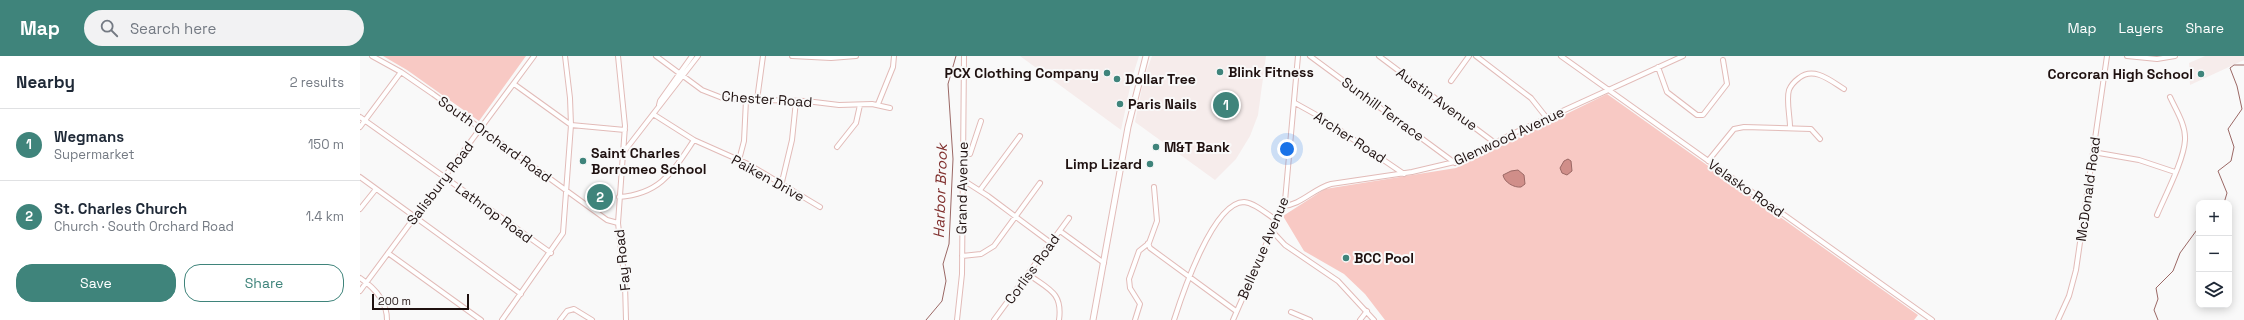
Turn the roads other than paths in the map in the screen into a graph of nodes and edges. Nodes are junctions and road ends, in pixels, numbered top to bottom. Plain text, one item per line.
1 (372, 56) edge
2 (534, 56) edge
3 (565, 56) edge
4 (618, 56) edge
5 (656, 56) edge
6 (692, 56) edge
7 (698, 56) edge
8 (762, 56) edge
9 (792, 56) edge
10 (856, 56) edge
11 (894, 56) edge
12 (964, 56) edge
13 (1146, 56) edge
14 (1298, 56) edge
15 (1310, 56) edge
16 (1378, 56) edge
17 (1469, 56) edge
18 (1476, 56) edge
19 (1561, 56) edge
20 (1683, 56) edge
21 (2108, 56) edge
22 (2127, 56) edge
23 (2175, 56) edge
24 (845, 57) edge
25 (1723, 60) dead end
26 (1658, 67) junction
27 (401, 72) junction
28 (679, 73) junction
29 (683, 76) junction
30 (1451, 81) dead end
31 (514, 84) junction
32 (1844, 88) dead end
33 (1606, 89) junction
34 (2170, 97) dead end
35 (746, 100) junction
36 (757, 100) junction
37 (796, 101) junction
38 (1294, 103) junction
39 (878, 104) junction
40 (659, 105) junction
41 (860, 105) junction
42 (890, 108) dead end
43 (653, 114) junction
44 (360, 117) edge
45 (1546, 118) junction
46 (365, 120) junction
47 (981, 121) dead end
48 (571, 125) junction
49 (360, 127) edge
50 (1790, 127) junction
51 (480, 129) junction
52 (624, 130) junction
53 (1020, 136) dead end
54 (1820, 139) dead end
55 (694, 140) junction
56 (1495, 143) junction
57 (837, 147) dead end
58 (2093, 152) junction
59 (623, 153) junction
60 (963, 153) junction
61 (739, 160) junction
62 (1708, 162) junction
63 (1455, 163) junction
64 (2175, 172) junction
65 (1404, 174) junction
66 (360, 177) edge
67 (444, 177) junction
68 (962, 180) junction
69 (1040, 183) dead end
70 (782, 186) junction
71 (1154, 187) dead end
72 (376, 189) junction
73 (980, 190) junction
74 (567, 191) junction
75 (619, 197) junction
76 (1283, 206) junction
77 (820, 207) dead end
78 (360, 209) edge
79 (2157, 215) dead end
80 (1016, 216) junction
81 (415, 217) junction
82 (1069, 218) dead end
83 (1276, 220) junction
84 (618, 223) junction
85 (1271, 230) junction
86 (1060, 231) junction
87 (1051, 242) junction
88 (1149, 243) junction
89 (388, 253) junction
90 (551, 254) junction
91 (962, 256) junction
92 (1104, 263) junction
93 (1028, 274) junction
94 (1188, 276) junction
95 (360, 278) edge
96 (366, 282) junction
97 (360, 291) edge
98 (521, 294) junction
99 (1367, 311) junction
100 (1236, 312) junction
101 (1291, 312) dead end
102 (387, 320) edge
103 (481, 320) edge
104 (502, 320) edge
105 (560, 320) edge
106 (592, 320) edge
107 (626, 320) edge
108 (957, 320) edge
109 (994, 320) edge
110 (1059, 320) edge
111 (1093, 320) edge
112 (1135, 320) edge
113 (1174, 320) edge
114 (1232, 320) edge
115 (1310, 320) edge
116 (1360, 320) edge
117 (1374, 320) edge
118 (1932, 320) edge
119 (2058, 320) edge

1 - 27 street, South Orchard Road
2 - 31 street, Salisbury Road
3 - 48 street
4 - 52 street, Fay Road
5 - 28 street, Chester Road
6 - 28 street
7 - 29 street
8 - 36 street
9 - 24 street
10 - 24 street
11 - 39 street
12 - 60 street, Grand Avenue
13 - 92 main road
14 - 38 street, Bellevue Avenue
15 - 63 street, Sunhill Terrace
16 - 56 street, Austin Avenue
17 - 30 street
18 - 45 street
19 - 33 street, Velasko Road
20 - 26 street, Glenwood Avenue
21 - 58 street, McDonald Road
22 - 23 street
25 - 26 street
26 - 33 street, Glenwood Avenue
27 - 46 street
27 - 51 street, South Orchard Road
28 - 29 street, Chester Road
28 - 40 street
29 - 35 street, Chester Road
29 - 40 street
31 - 48 street
31 - 51 street, Salisbury Road
32 - 50 street
33 - 45 street, Glenwood Avenue
33 - 62 street, Velasko Road
34 - 64 street
35 - 36 street, Chester Road
35 - 61 street
36 - 37 street, Chester Road
37 - 41 street, Chester Road
37 - 70 street
38 - 65 street, Archer Road
38 - 76 street, Bellevue Avenue
39 - 41 street, Chester Road
39 - 42 street, Chester Road
40 - 43 street
41 - 57 street
43 - 55 street, Paiken Drive
43 - 59 street
44 - 46 street, Lathrop Road
45 - 56 street, Glenwood Avenue
46 - 49 street
46 - 67 street, Lathrop Road
47 - 60 street
48 - 52 street
48 - 74 street
50 - 54 street
50 - 62 street
51 - 67 street, Salisbury Road
51 - 74 street, South Orchard Road
52 - 59 street, Fay Road
53 - 73 street
55 - 61 street, Paiken Drive
55 - 75 street
56 - 63 street, Glenwood Avenue
58 - 64 street
58 - 119 street, McDonald Road
59 - 75 street, Fay Road
60 - 68 street, Grand Avenue
61 - 70 street, Paiken Drive
62 - 118 street, Velasko Road
63 - 65 street, Glenwood Avenue
64 - 79 street
65 - 76 street, Glenwood Avenue
66 - 72 street
67 - 81 street, Salisbury Road
67 - 90 street, Lathrop Road
68 - 73 street
68 - 91 street, Grand Avenue
69 - 80 street
70 - 77 street, Paiken Drive
71 - 88 street
72 - 78 street
72 - 81 street
73 - 80 street
74 - 84 street, South Orchard Road
74 - 90 street
75 - 84 street, Fay Road
76 - 83 street, Bellevue Avenue
80 - 87 street
80 - 91 street
81 - 89 street, Salisbury Road
81 - 98 street
82 - 86 street, Corliss Road
83 - 85 street, Bellevue Avenue
83 - 94 street
84 - 107 street, Fay Road
85 - 99 street
85 - 100 street, Bellevue Avenue
86 - 87 street, Corliss Road
86 - 92 street
87 - 93 street, Corliss Road
88 - 94 street
88 - 112 street
89 - 96 street, Salisbury Road
89 - 103 street
90 - 98 street
91 - 108 street, Grand Avenue
92 - 111 main road
93 - 109 street, Corliss Road
93 - 110 street
94 - 100 street
94 - 113 street
95 - 96 street
96 - 97 street, Salisbury Road
96 - 102 street
98 - 104 street
99 - 116 street
99 - 117 street
100 - 114 street, Bellevue Avenue
101 - 115 street
105 - 106 street

